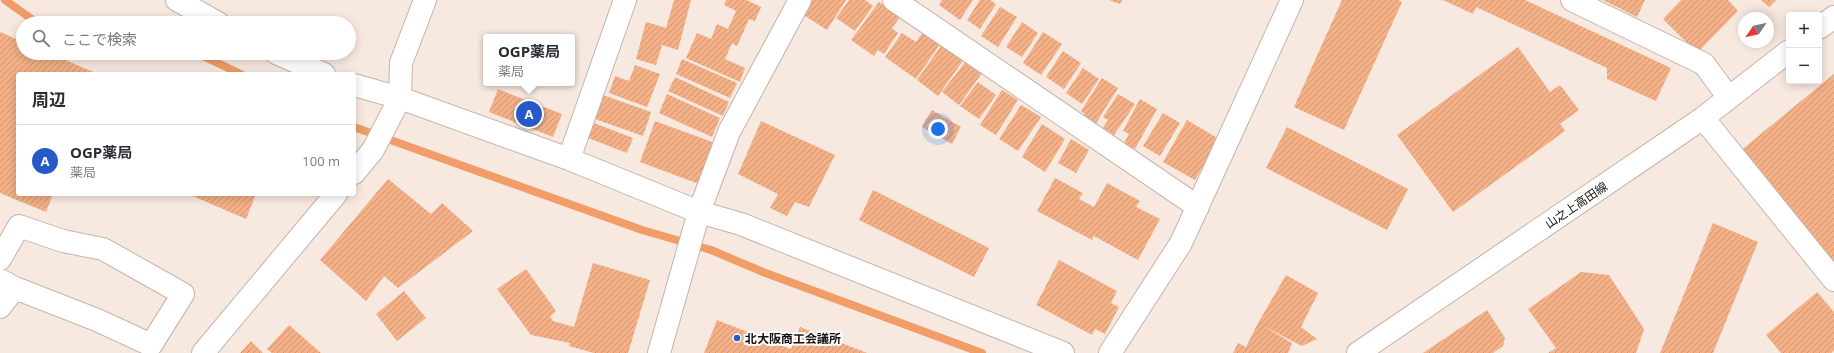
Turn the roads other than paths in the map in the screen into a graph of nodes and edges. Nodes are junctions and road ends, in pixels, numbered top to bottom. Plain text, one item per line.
1 (177, 0) edge
2 (425, 0) edge
3 (625, 0) edge
4 (800, 0) edge
5 (894, 0) edge
6 (1292, 0) edge
7 (1572, 0) edge
8 (206, 16) edge
9 (1834, 17) edge
10 (1822, 26) edge
11 (1786, 53) edge
12 (292, 60) edge
13 (319, 72) edge
14 (356, 86) edge
15 (400, 98) junction
16 (1729, 98) junction
17 (1703, 118) junction
18 (569, 159) junction
19 (356, 170) edge
20 (334, 196) edge
21 (1198, 207) junction
22 (697, 219) junction
23 (0, 259) edge
24 (1834, 280) edge
25 (7, 284) edge
26 (0, 307) edge
27 (203, 353) edge
28 (659, 353) edge
29 (1063, 353) edge
30 (1110, 353) edge
31 (1358, 353) edge

1 - 8 street
2 - 15 street
3 - 18 street
4 - 22 street
5 - 21 street
6 - 21 street
7 - 16 street
9 - 10 street
11 - 16 street, 山之上高田線
12 - 13 street
14 - 15 street
15 - 18 street
15 - 19 street
16 - 17 street, 山之上高田線
17 - 24 street
17 - 31 street, 山之上高田線
18 - 22 street
20 - 27 street
21 - 30 street
22 - 28 street
22 - 29 street
23 - 25 street
25 - 26 street

